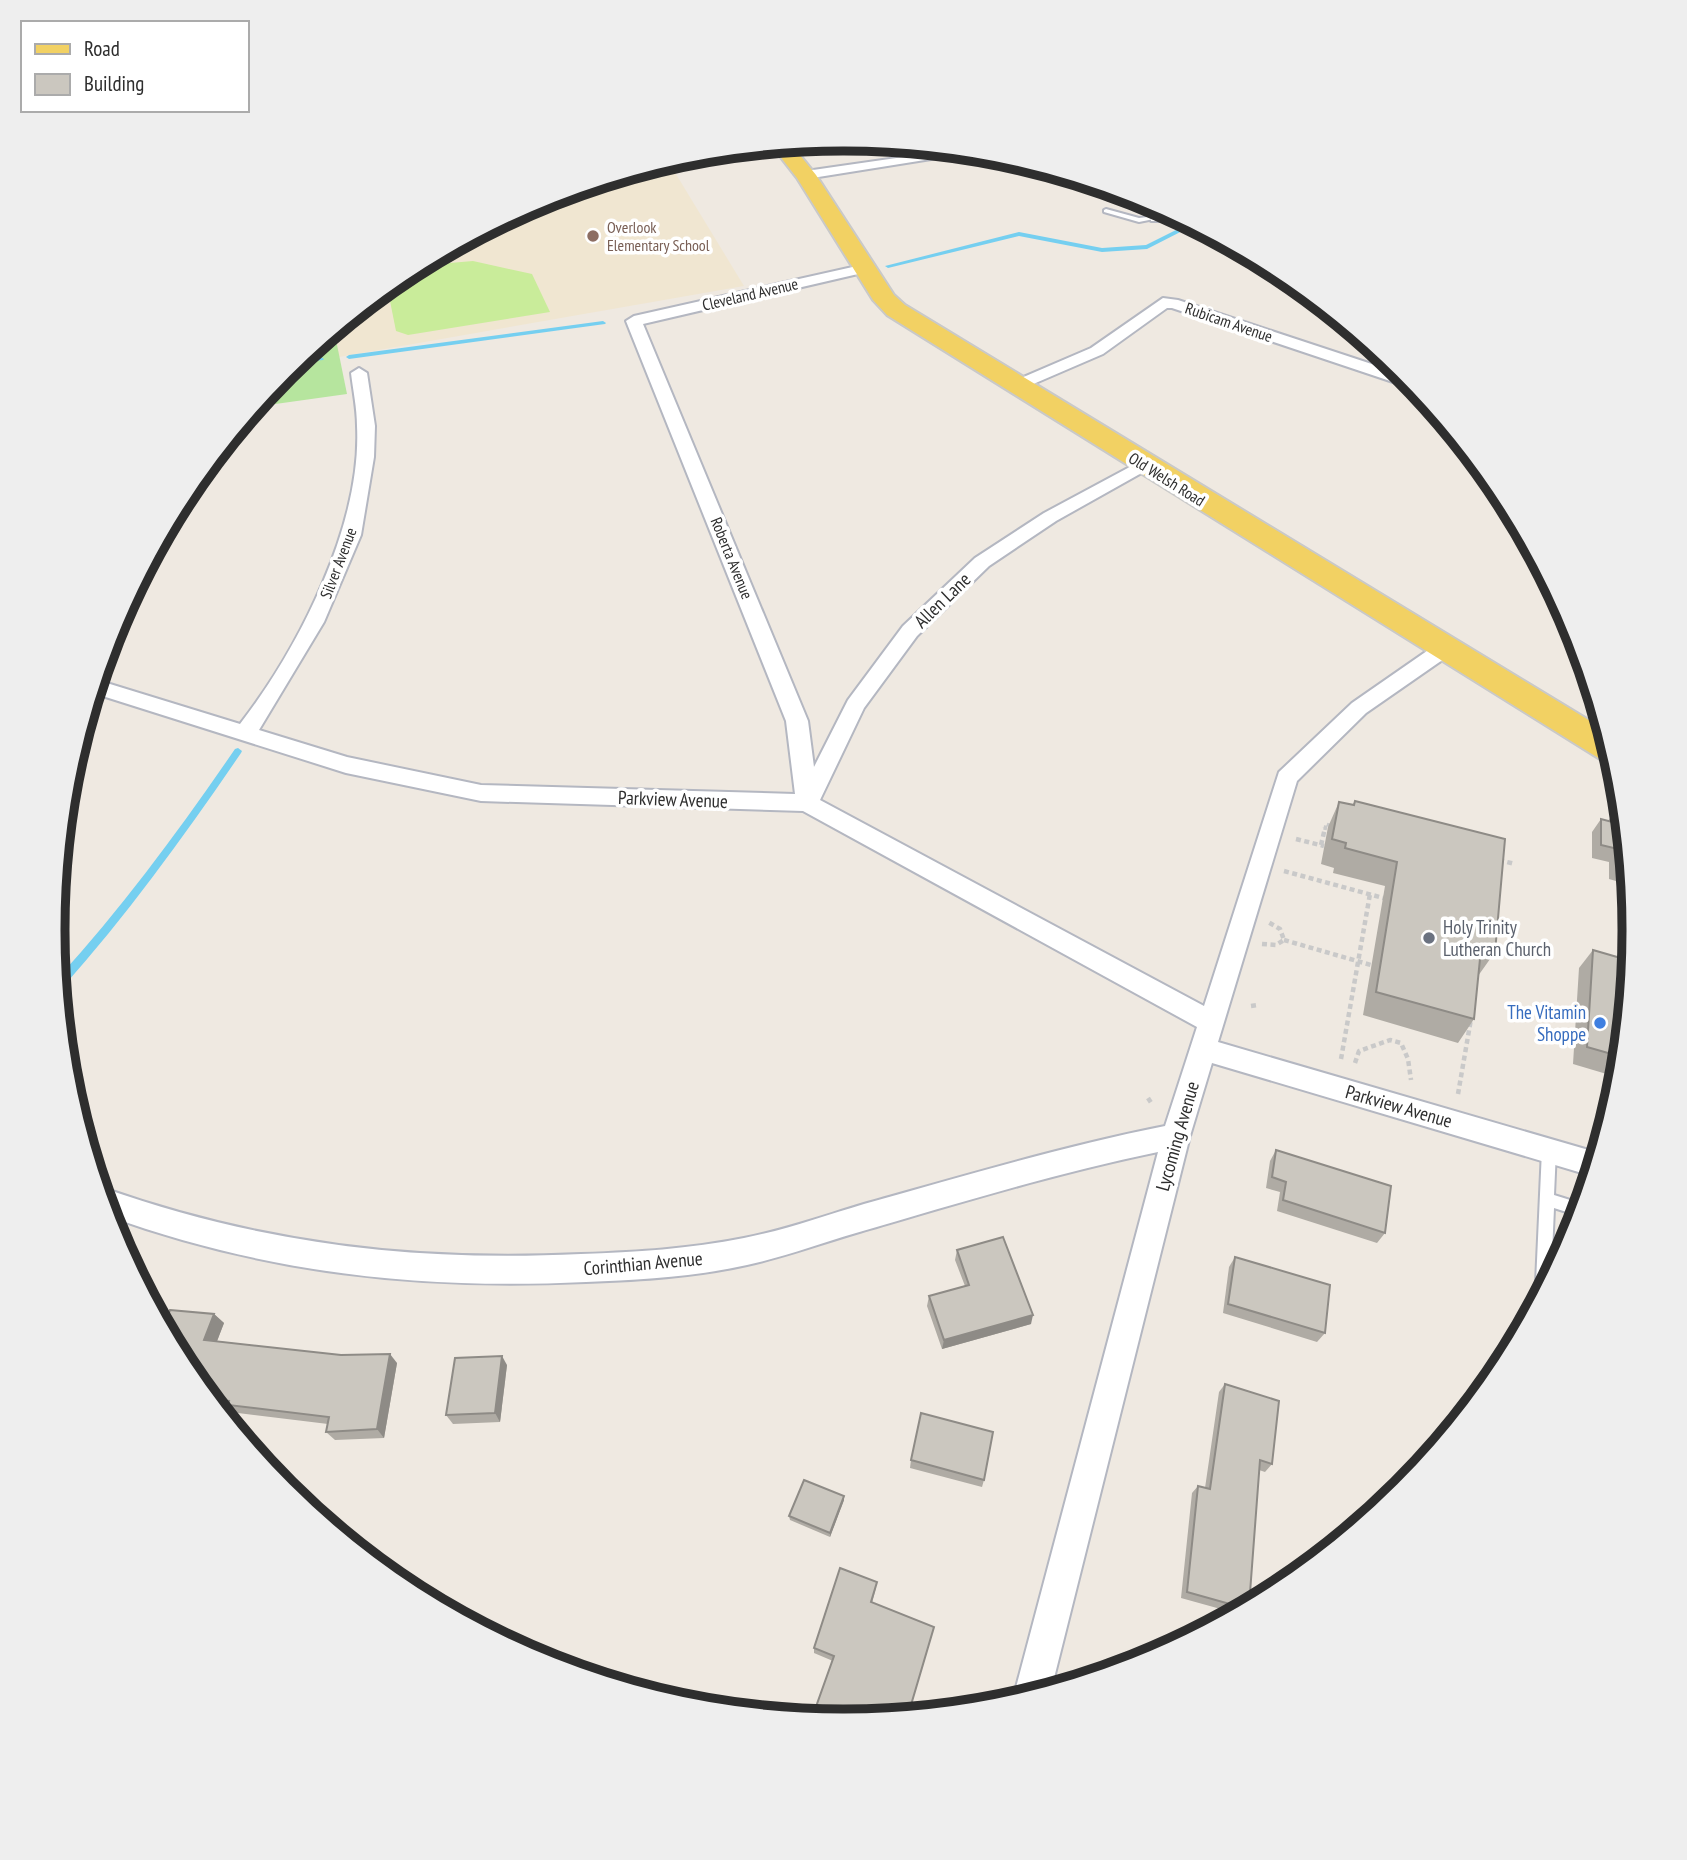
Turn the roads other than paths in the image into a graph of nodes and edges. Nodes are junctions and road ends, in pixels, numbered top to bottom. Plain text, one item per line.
1 (788, 154) edge
2 (932, 157) edge
3 (806, 176) junction
4 (1106, 211) dead end
5 (1153, 216) edge
6 (866, 268) junction
7 (634, 321) joint
8 (359, 373) dead end
9 (1391, 376) edge
10 (1018, 384) junction
11 (1145, 466) junction
12 (1444, 649) junction
13 (103, 689) edge
14 (245, 733) junction
15 (1599, 742) edge
16 (807, 803) junction
17 (1211, 1022) junction
18 (1203, 1049) junction
19 (1176, 1136) junction
20 (1549, 1150) junction
21 (1587, 1161) edge
22 (1547, 1199) junction
23 (116, 1205) edge
24 (1571, 1207) edge
25 (1544, 1271) edge
26 (1035, 1684) edge

1 - 3 main road, Old Welsh Road
2 - 3 street
3 - 6 main road, Old Welsh Road
4 - 5 lane
6 - 7 street, Cleveland Avenue
6 - 10 main road, Old Welsh Road
7 - 16 street, Roberta Avenue
8 - 14 street, Silver Avenue
9 - 10 street, Rubicam Avenue
10 - 11 main road, Old Welsh Road
11 - 12 main road, Old Welsh Road
11 - 16 street, Allen Lane
12 - 15 main road, Old Welsh Road
12 - 17 street, Lycoming Avenue
13 - 14 street, Parkview Avenue
14 - 16 street, Parkview Avenue
16 - 17 street, Parkview Avenue
17 - 18 street, Lycoming Avenue
18 - 19 street, Lycoming Avenue
18 - 20 street, Parkview Avenue
19 - 23 street, Corinthian Avenue
19 - 26 street, Lycoming Avenue
20 - 21 street, Parkview Avenue
20 - 22 lane
22 - 24 lane
22 - 25 lane

